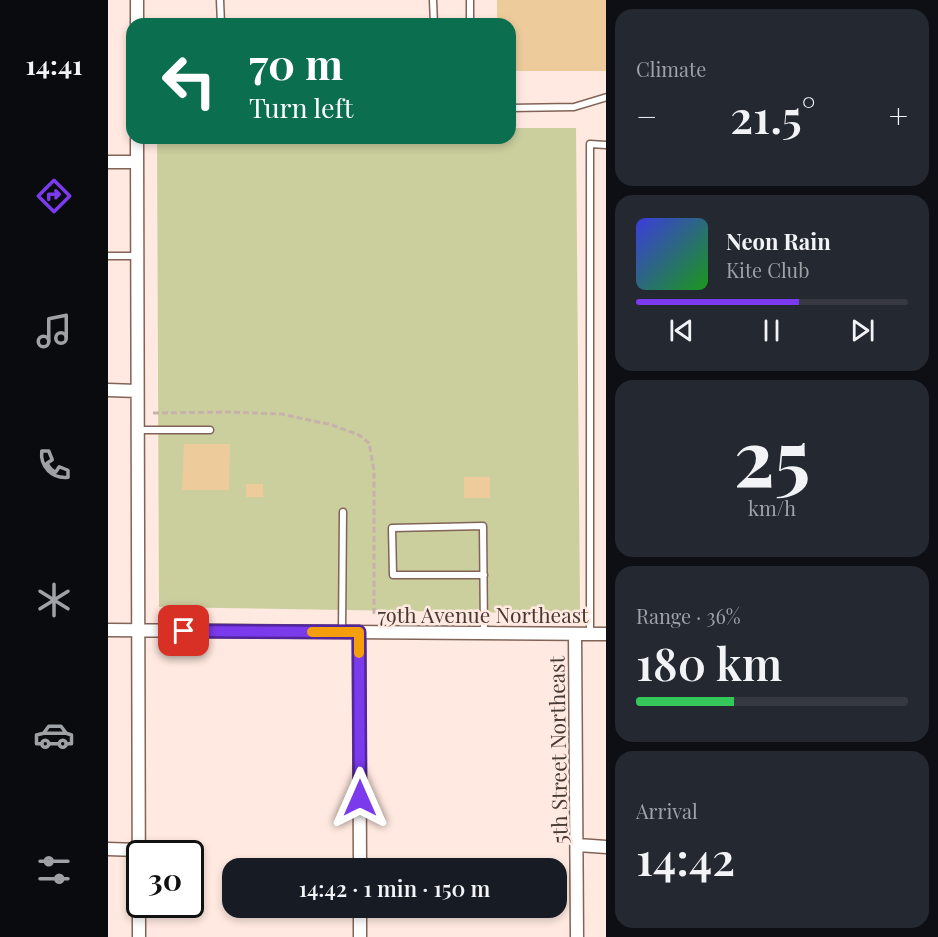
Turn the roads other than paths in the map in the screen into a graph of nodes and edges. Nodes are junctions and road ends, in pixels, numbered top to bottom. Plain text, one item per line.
1 (137, 0) edge
2 (220, 0) edge
3 (433, 0) edge
4 (470, 0) edge
5 (137, 18) edge
6 (220, 18) edge
7 (434, 18) edge
8 (470, 18) edge
9 (606, 96) edge
10 (516, 108) edge
11 (137, 144) edge
12 (606, 145) edge
13 (108, 162) edge
14 (137, 162) junction
15 (108, 256) edge
16 (136, 256) junction
17 (108, 390) edge
18 (137, 391) junction
19 (137, 430) junction
20 (210, 430) dead end
21 (343, 512) dead end
22 (484, 575) junction
23 (108, 630) edge
24 (139, 631) junction
25 (342, 632) junction
26 (359, 632) junction
27 (484, 633) junction
28 (575, 634) junction
29 (590, 634) junction
30 (606, 634) edge
31 (138, 840) edge
32 (578, 845) junction
33 (606, 847) edge
34 (108, 849) edge
35 (126, 850) edge
36 (360, 858) edge
37 (139, 918) edge
38 (360, 918) edge
39 (139, 937) edge
40 (360, 937) edge
41 (577, 937) edge

1 - 5 street
2 - 6 lane
3 - 7 lane
4 - 8 lane
9 - 10 lane
11 - 14 street
12 - 29 lane
13 - 14 street
14 - 16 street
15 - 16 lane
16 - 18 street
17 - 18 street
18 - 19 street
19 - 20 lane
19 - 24 street
21 - 25 lane
22 - 22 lane
22 - 27 lane
23 - 24 street, 79th Avenue Northeast
24 - 25 street, 79th Avenue Northeast
24 - 31 street
25 - 26 street, 79th Avenue Northeast
26 - 27 street, 79th Avenue Northeast
26 - 36 street
27 - 28 street, 79th Avenue Northeast
28 - 29 street, 79th Avenue Northeast
28 - 32 street, 5th Street Northeast
29 - 30 street, 79th Avenue Northeast
32 - 33 street
32 - 41 street, 5th Street Northeast
34 - 35 street
37 - 39 street
38 - 40 street

